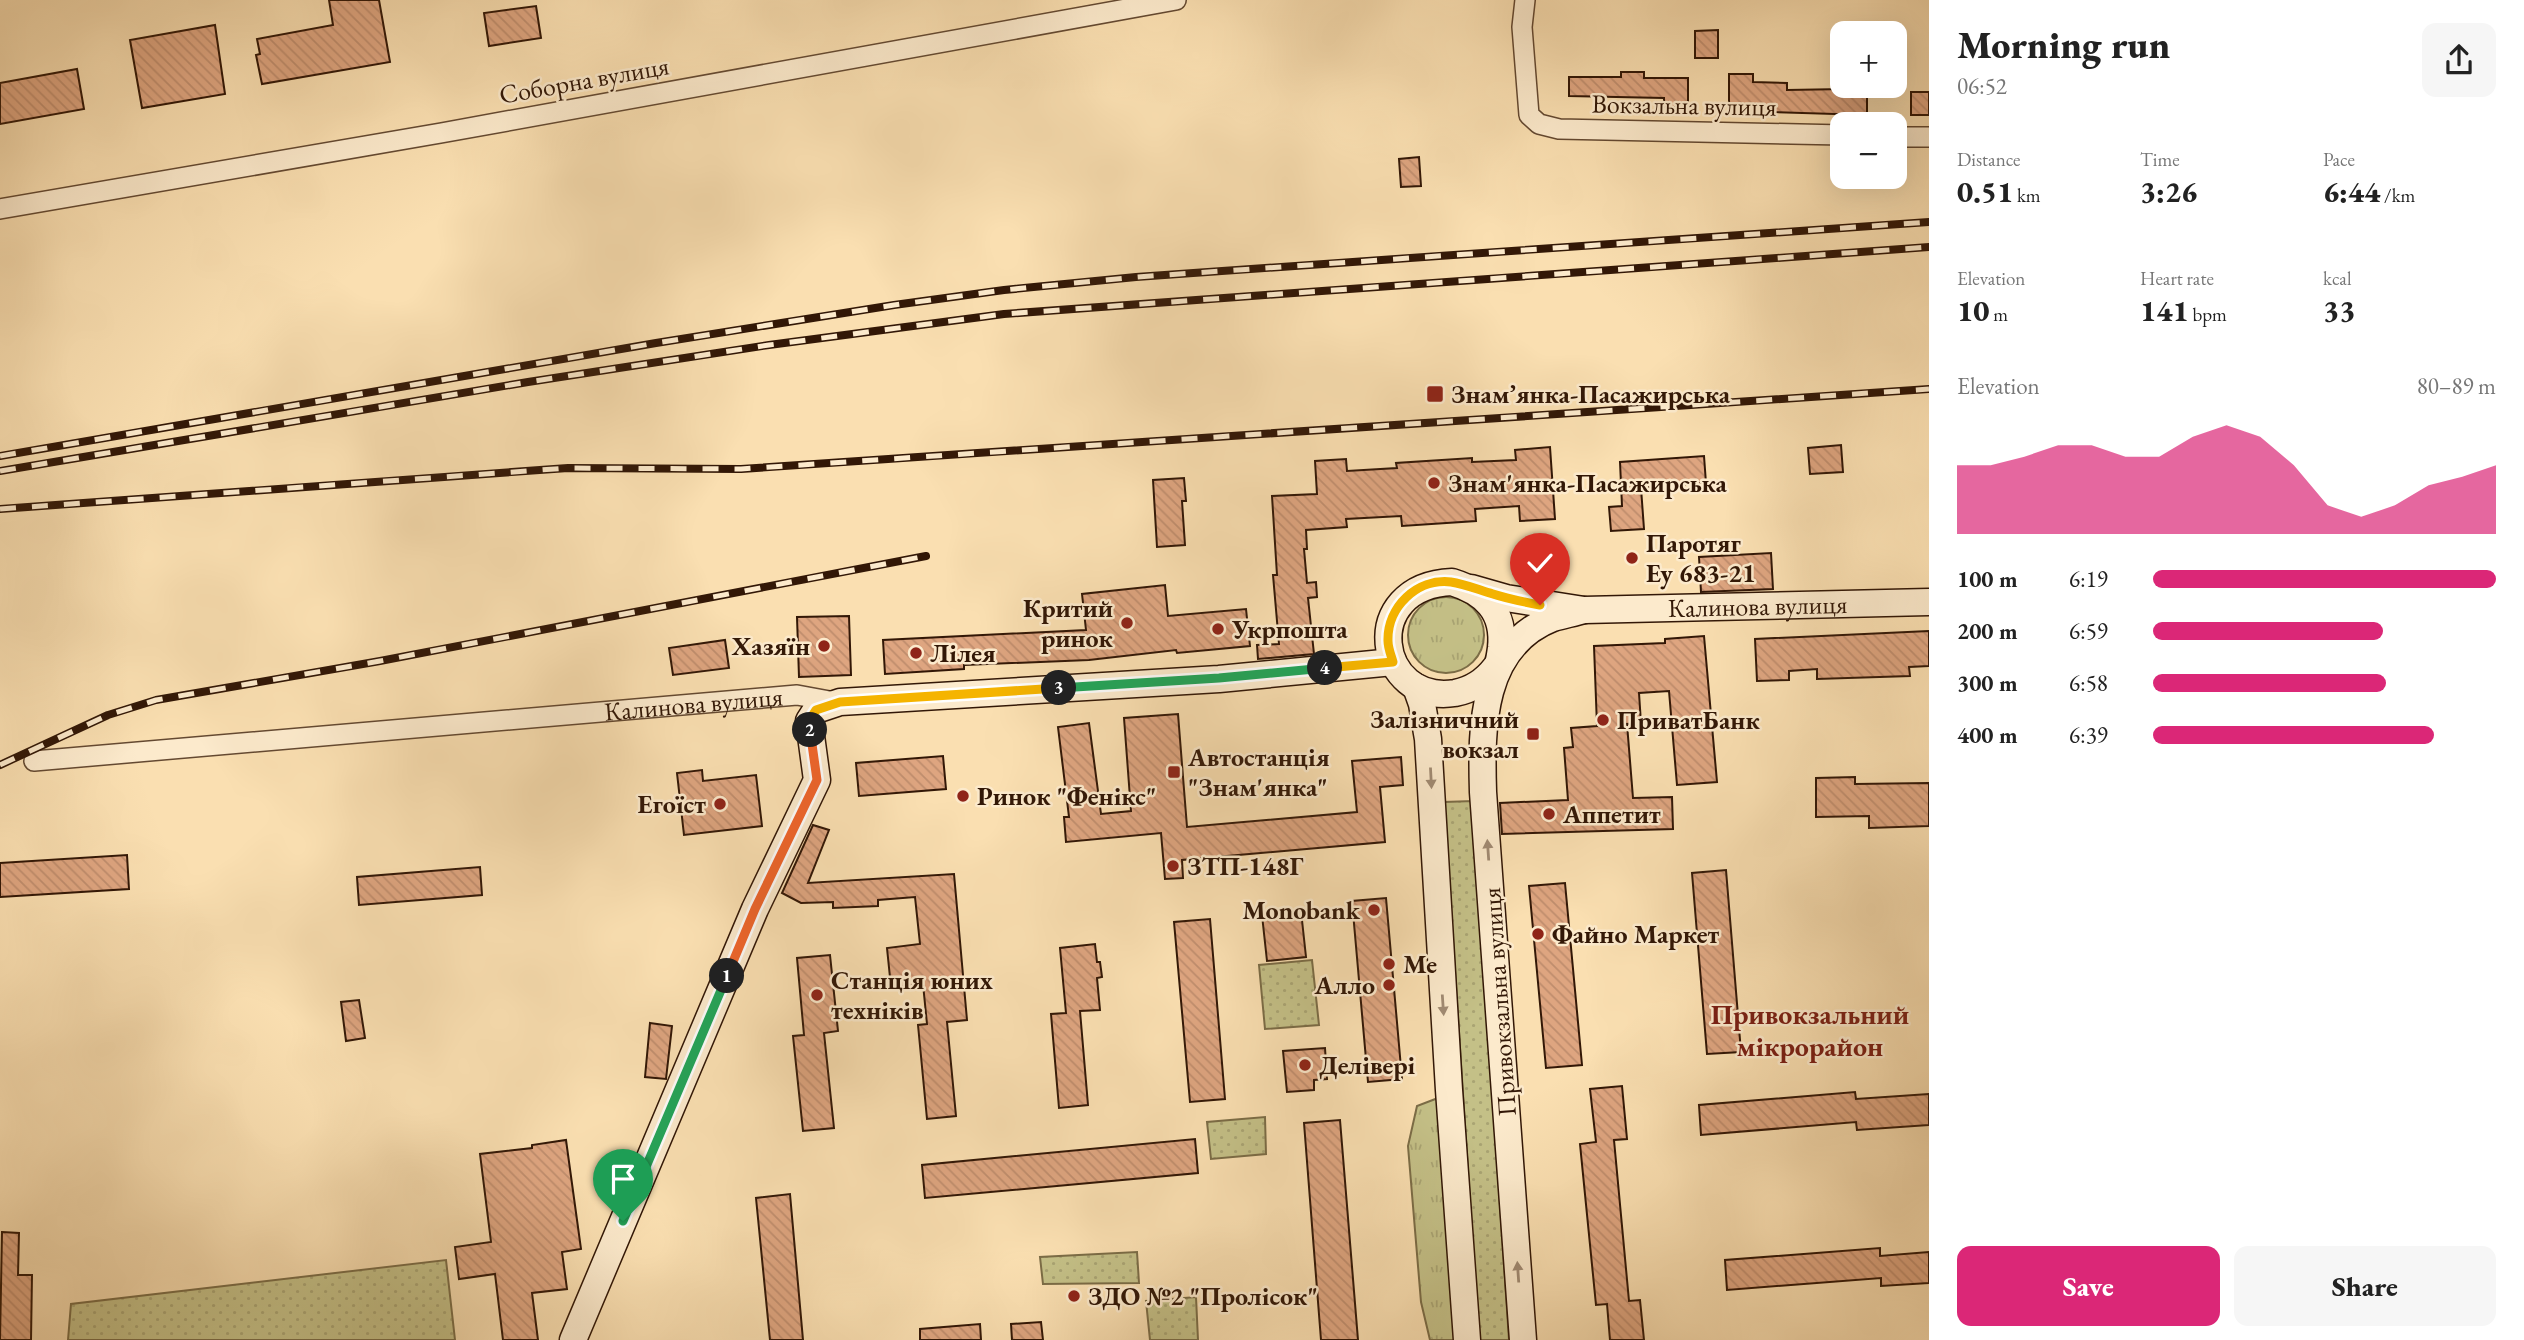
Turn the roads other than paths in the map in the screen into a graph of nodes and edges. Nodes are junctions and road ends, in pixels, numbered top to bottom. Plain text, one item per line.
1 (1176, 0) edge
2 (1525, 0) edge
3 (1830, 135) edge
4 (1907, 136) edge
5 (1929, 137) edge
6 (0, 209) edge
7 (1471, 588) junction
8 (1929, 602) edge
9 (1584, 610) junction
10 (1393, 662) junction
11 (1498, 667) junction
12 (1416, 687) junction
13 (840, 702) junction
14 (34, 761) dead end
15 (573, 1340) edge
16 (1467, 1340) edge
17 (1523, 1340) edge

1 - 6 street, Соборна вулиця
2 - 3 street, Вокзальна вулиця
4 - 5 street
7 - 9 street
7 - 10 street
7 - 11 street
8 - 9 street, Калинова вулиця
9 - 11 street
10 - 12 street
10 - 13 street, Калинова вулиця
11 - 12 street
17 -> 11 street, Привокзальна вулиця
12 -> 16 street, Привокзальна вулиця
13 - 14 street, Калинова вулиця
13 - 15 street

